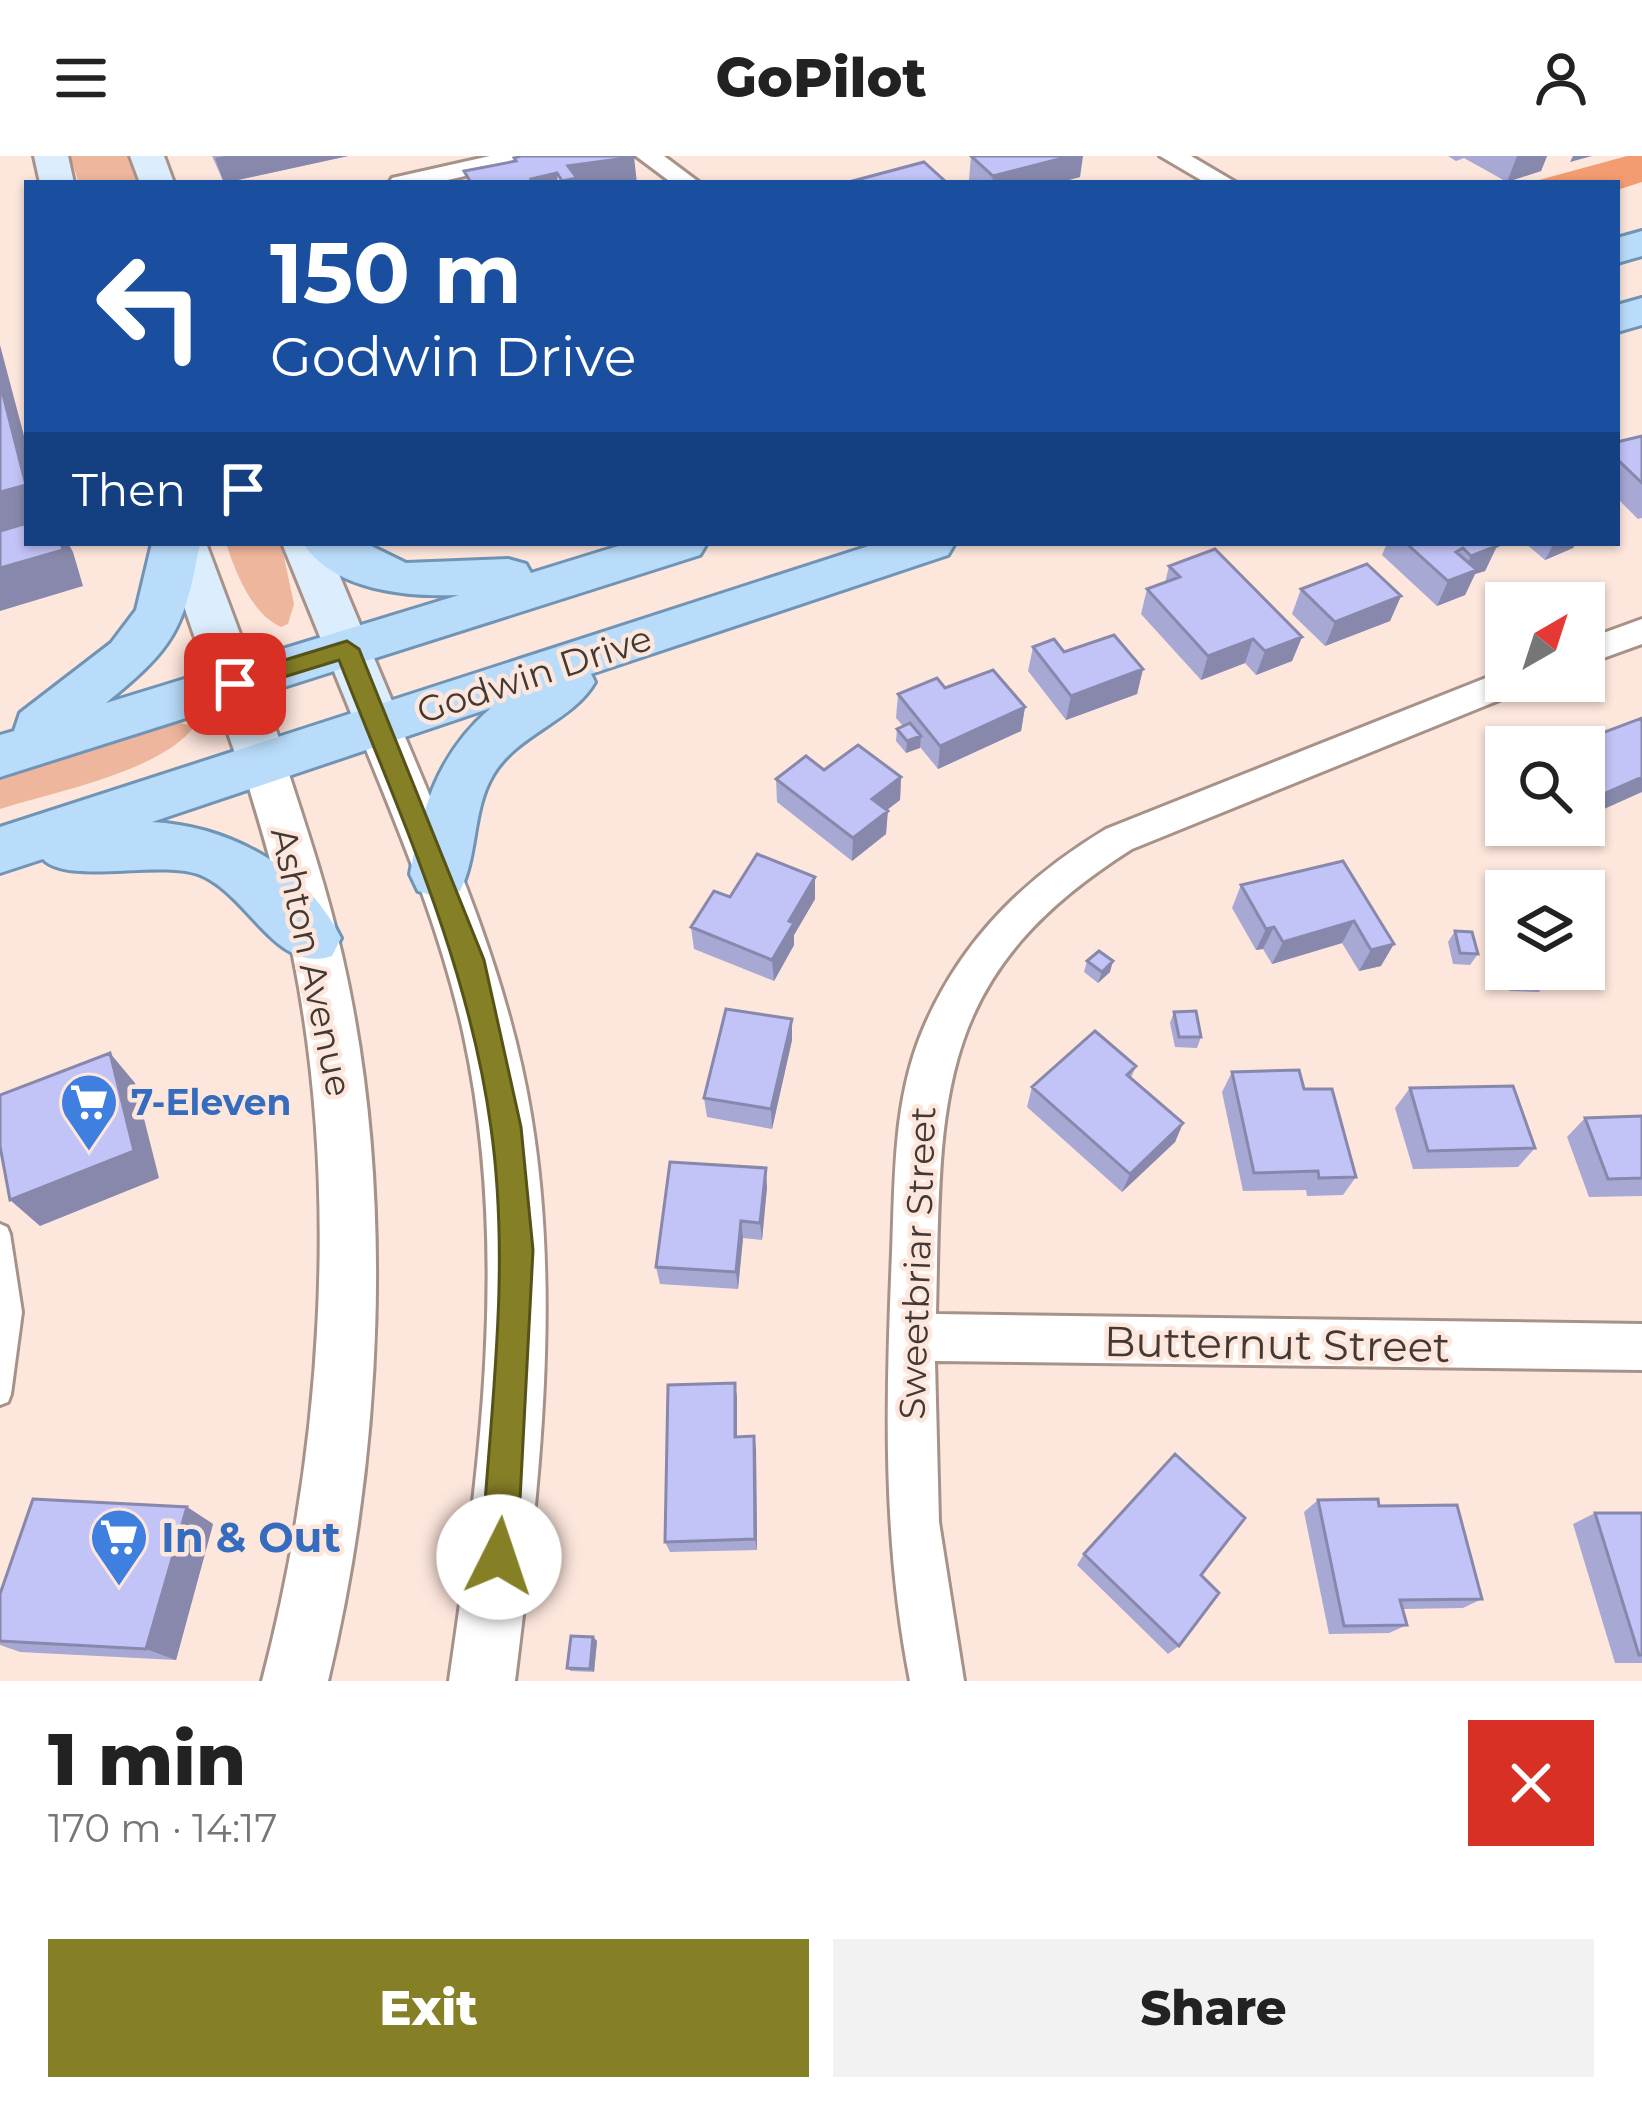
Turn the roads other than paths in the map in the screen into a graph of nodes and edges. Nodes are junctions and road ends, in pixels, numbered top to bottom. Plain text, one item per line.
1 (523, 156) edge
2 (648, 156) edge
3 (1172, 156) edge
4 (415, 180) edge
5 (684, 180) edge
6 (1210, 180) edge
7 (179, 546) edge
8 (181, 546) edge
9 (305, 546) edge
10 (332, 546) edge
11 (674, 546) edge
12 (923, 546) edge
13 (627, 561) junction
14 (1642, 631) edge
15 (663, 632) junction
16 (1605, 645) edge
17 (347, 649) junction
18 (235, 684) junction
19 (1485, 692) edge
20 (378, 725) junction
21 (0, 752) edge
22 (263, 762) junction
23 (0, 851) edge
24 (439, 874) junction
25 (310, 938) junction
26 (0, 1234) edge
27 (912, 1337) junction
28 (1642, 1347) edge
29 (0, 1394) edge
30 (296, 1681) edge
31 (482, 1681) edge
32 (938, 1681) edge

1 - 4 street
2 - 5 street
3 - 6 street
7 - 21 main road
8 - 18 main road, Ashton Avenue
9 - 17 main road
10 - 13 main road
11 - 13 main road
12 - 15 main road, Godwin Drive
13 - 17 main road
14 - 16 street
15 - 20 main road, Godwin Drive
15 - 24 main road
17 - 18 main road
17 - 20 main road
18 - 21 main road
18 - 22 main road, Ashton Avenue
19 - 27 street, Sweetbriar Street
20 - 22 main road, Godwin Drive
20 - 24 street
22 - 23 main road, Godwin Drive
22 - 25 street, Ashton Avenue
23 - 25 main road
24 - 31 street
25 - 30 street, Ashton Avenue
26 - 29 lane
27 - 28 street, Butternut Street
27 - 32 street, Sweetbriar Street

